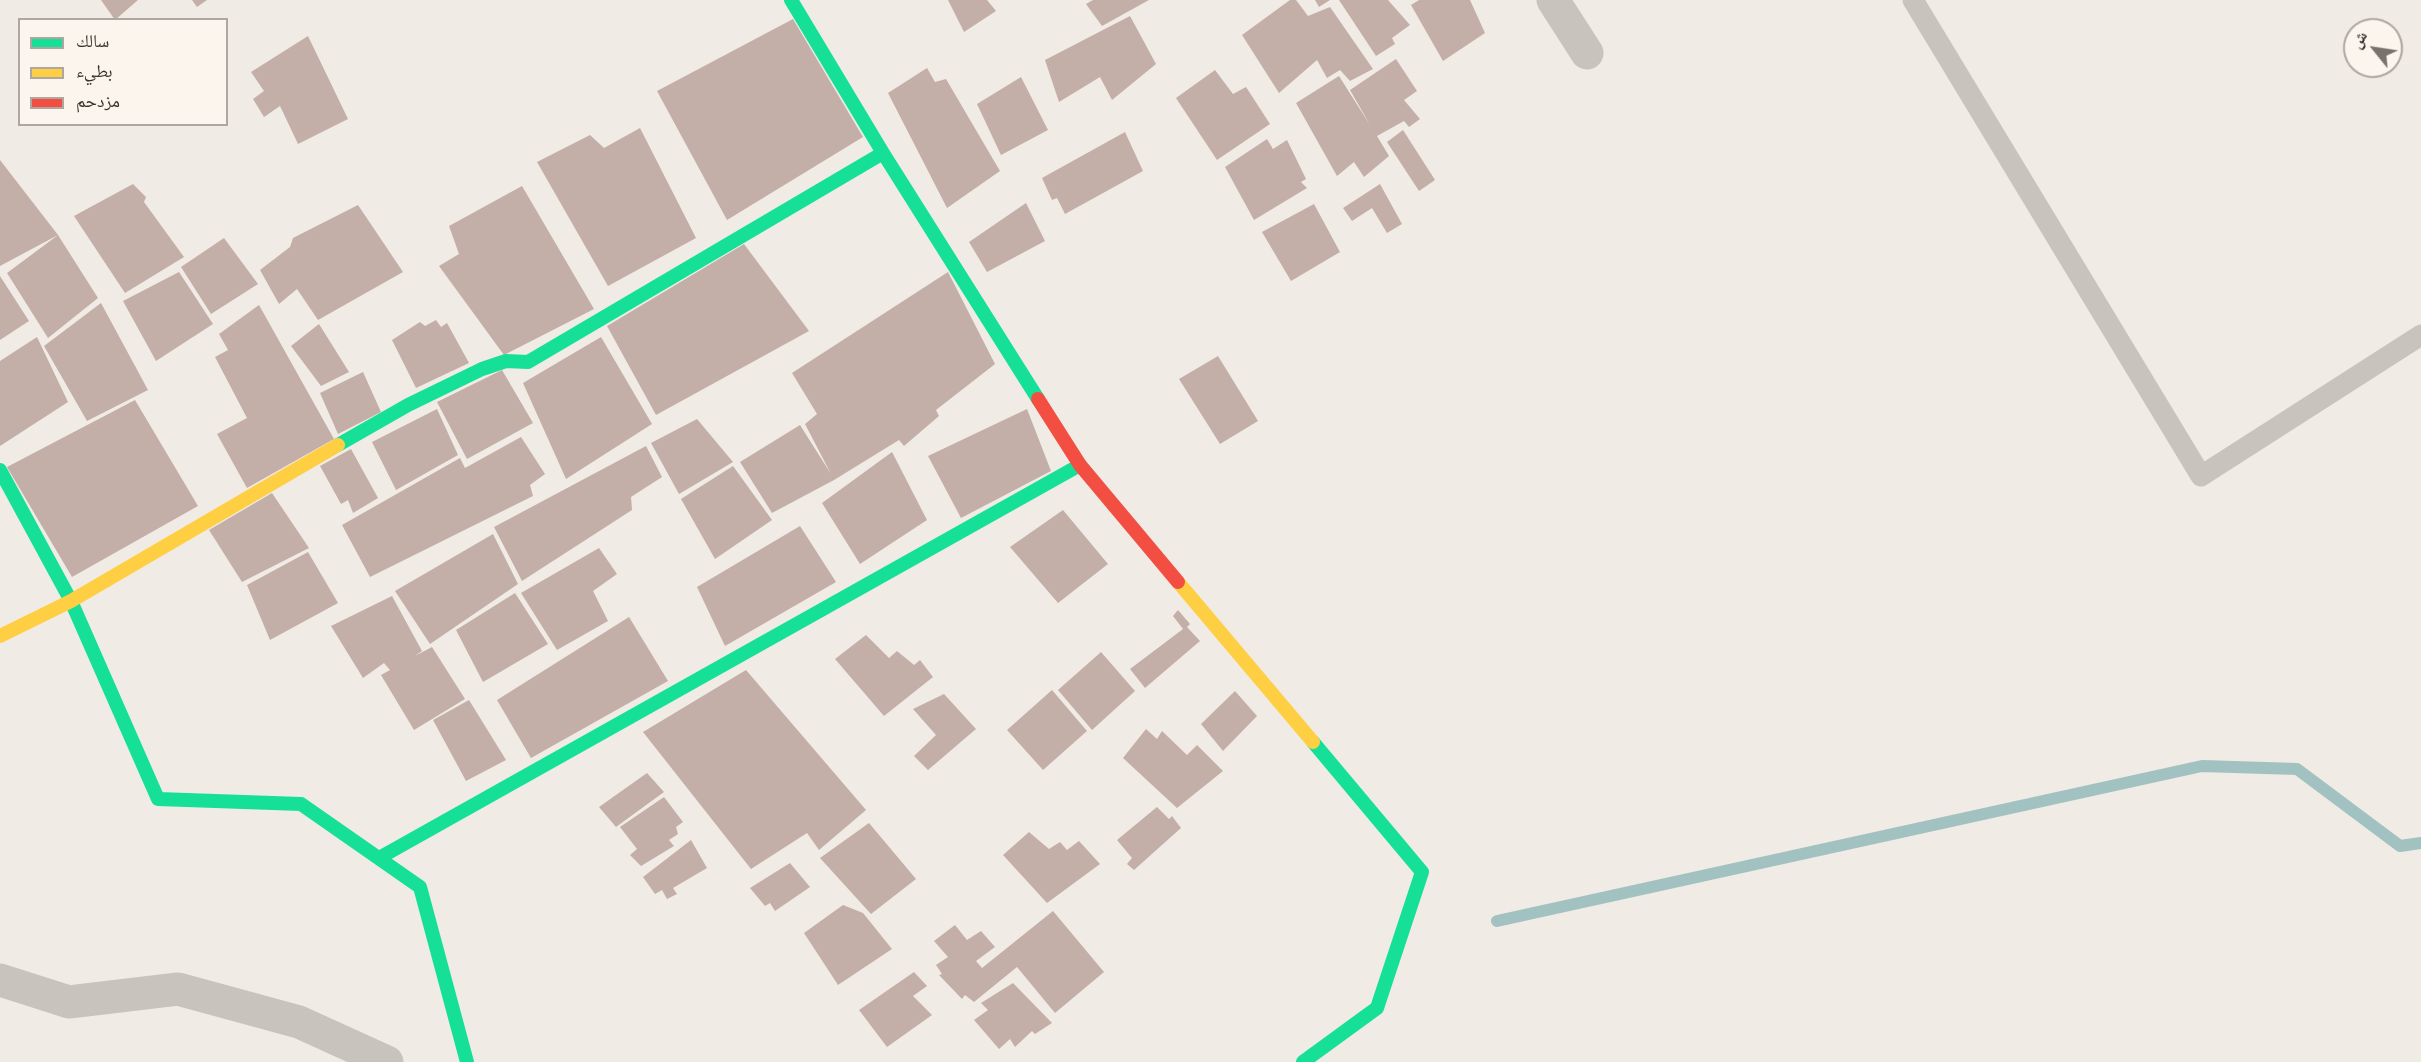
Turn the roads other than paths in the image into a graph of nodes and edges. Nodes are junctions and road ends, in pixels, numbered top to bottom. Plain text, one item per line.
1 (791, 0) edge
2 (1553, 0) edge
3 (1912, 0) edge
4 (1587, 53) dead end
5 (883, 153) junction
6 (2421, 335) edge
7 (1080, 465) junction
8 (0, 470) edge
9 (70, 601) junction
10 (0, 636) edge
11 (379, 858) junction
12 (0, 980) edge
13 (387, 1062) edge
14 (467, 1062) edge
15 (1303, 1062) edge

1 - 5 street
2 - 4 street
3 - 6 lane
5 - 7 street
5 - 9 street
7 - 11 street
7 - 15 street
8 - 9 street
9 - 10 street
9 - 11 street
11 - 14 street
12 - 13 street

